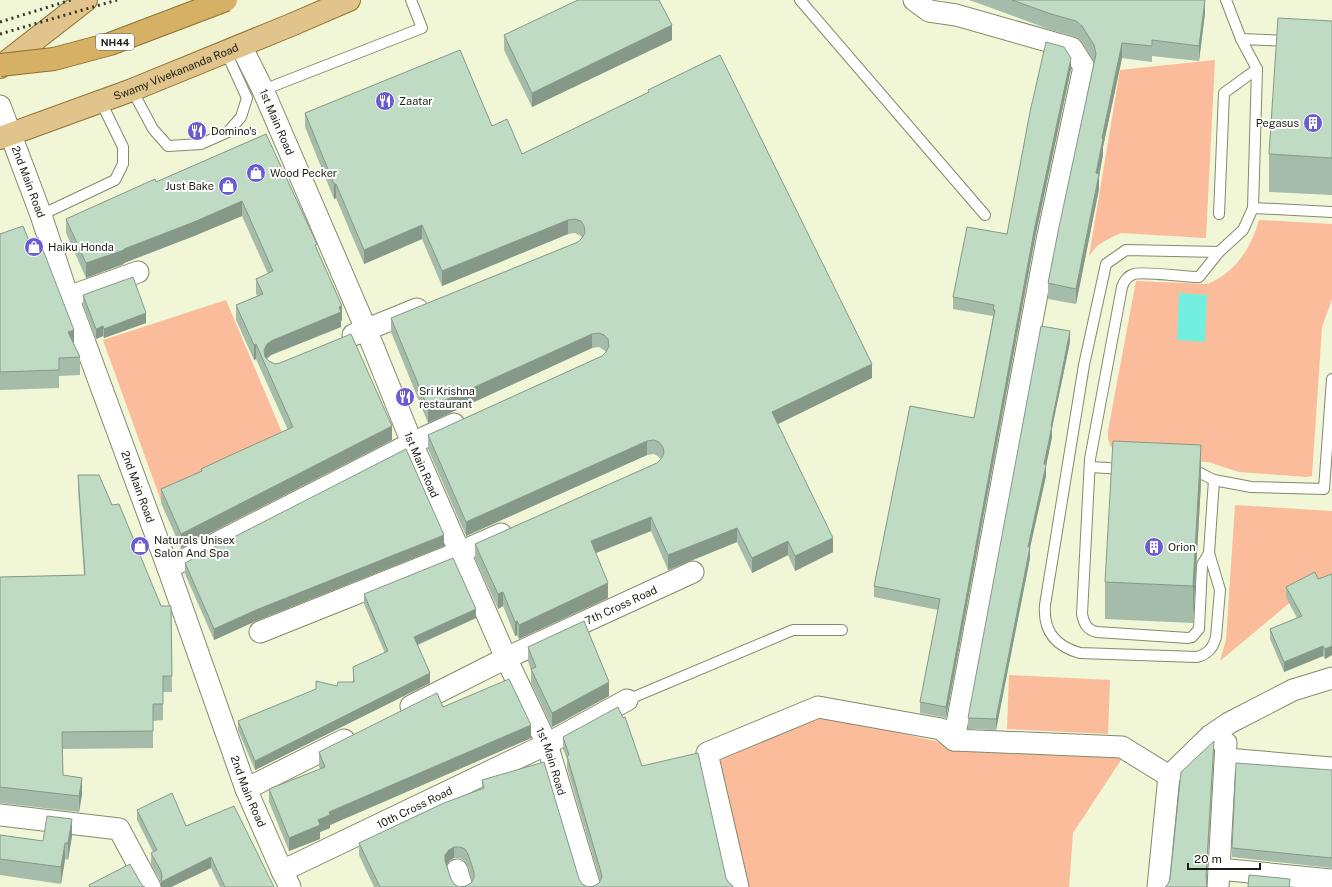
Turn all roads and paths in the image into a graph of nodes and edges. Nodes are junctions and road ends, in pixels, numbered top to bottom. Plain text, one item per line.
1 (86, 0) edge
2 (226, 0) edge
3 (349, 0) edge
4 (410, 0) edge
5 (800, 0) edge
6 (914, 0) edge
7 (1226, 0) edge
8 (1241, 39) junction
9 (1302, 42) edge
10 (234, 49) junction
11 (0, 66) edge
12 (1258, 69) junction
13 (132, 90) junction
14 (263, 90) junction
15 (102, 102) junction
16 (0, 106) edge
17 (6, 135) edge
18 (1253, 208) junction
19 (1332, 212) edge
20 (1219, 214) dead end
21 (41, 215) junction
22 (985, 216) dead end
23 (1219, 252) junction
24 (138, 272) dead end
25 (68, 297) junction
26 (432, 302) edge
27 (366, 329) junction
28 (338, 341) edge
29 (1332, 379) edge
30 (469, 417) edge
31 (412, 443) junction
32 (1090, 467) junction
33 (1137, 469) edge
34 (1176, 472) edge
35 (1214, 480) junction
36 (1328, 489) edge
37 (517, 527) edge
38 (460, 552) junction
39 (1209, 553) junction
40 (168, 568) junction
41 (692, 572) dead end
42 (842, 630) dead end
43 (260, 632) dead end
44 (506, 658) junction
45 (1332, 678) edge
46 (627, 700) joint
47 (394, 715) edge
48 (359, 732) edge
49 (1210, 736) junction
50 (954, 740) junction
51 (547, 744) junction
52 (1226, 759) junction
53 (1332, 768) edge
54 (1170, 776) junction
55 (246, 789) junction
56 (0, 815) edge
57 (1218, 878) edge
58 (286, 879) edge
59 (1330, 882) edge
60 (150, 887) edge
61 (590, 887) edge
62 (738, 887) edge
63 (1158, 887) edge

1 - 11 main road
2 - 11 highway, NH44, bridge
3 - 10 main road, Swamy Vivekananda Road
4 - 14 lane
5 - 22 lane
6 - 50 street
7 - 8 lane
8 - 9 lane
8 - 12 lane
10 - 13 main road, Swamy Vivekananda Road
10 - 13 lane
10 - 14 street, 1st Main Road
12 - 18 lane
12 - 20 lane
13 - 15 main road, Swamy Vivekananda Road
14 - 27 street, 1st Main Road
15 - 17 main road, Swamy Vivekananda Road
15 - 21 lane
16 - 17 street, 2nd Main Road
17 - 21 street, 2nd Main Road
18 - 19 lane
18 - 23 lane
21 - 25 street, 2nd Main Road
23 - 32 lane
23 - 39 lane
24 - 25 street
25 - 40 street, 2nd Main Road
26 - 27 street
27 - 28 street
27 - 31 street, 1st Main Road
29 - 36 lane
30 - 31 street
31 - 38 street, 1st Main Road
31 - 40 street
32 - 33 lane
32 - 39 lane
34 - 35 lane
35 - 36 lane
35 - 39 lane
37 - 38 street
38 - 43 street
38 - 44 street, 1st Main Road
40 - 55 street, 2nd Main Road
41 - 44 street, 7th Cross Road
42 - 46 lane
44 - 47 street, 7th Cross Road
44 - 51 street, 1st Main Road
45 - 49 street
46 - 51 street, 10th Cross Road
48 - 55 street
49 - 52 street
49 - 54 street
50 - 54 street
50 - 62 street
51 - 58 street, 10th Cross Road
51 - 61 street, 1st Main Road
52 - 53 street
52 - 57 street
54 - 63 street
55 - 58 street, 2nd Main Road
56 - 60 street
57 - 59 street

